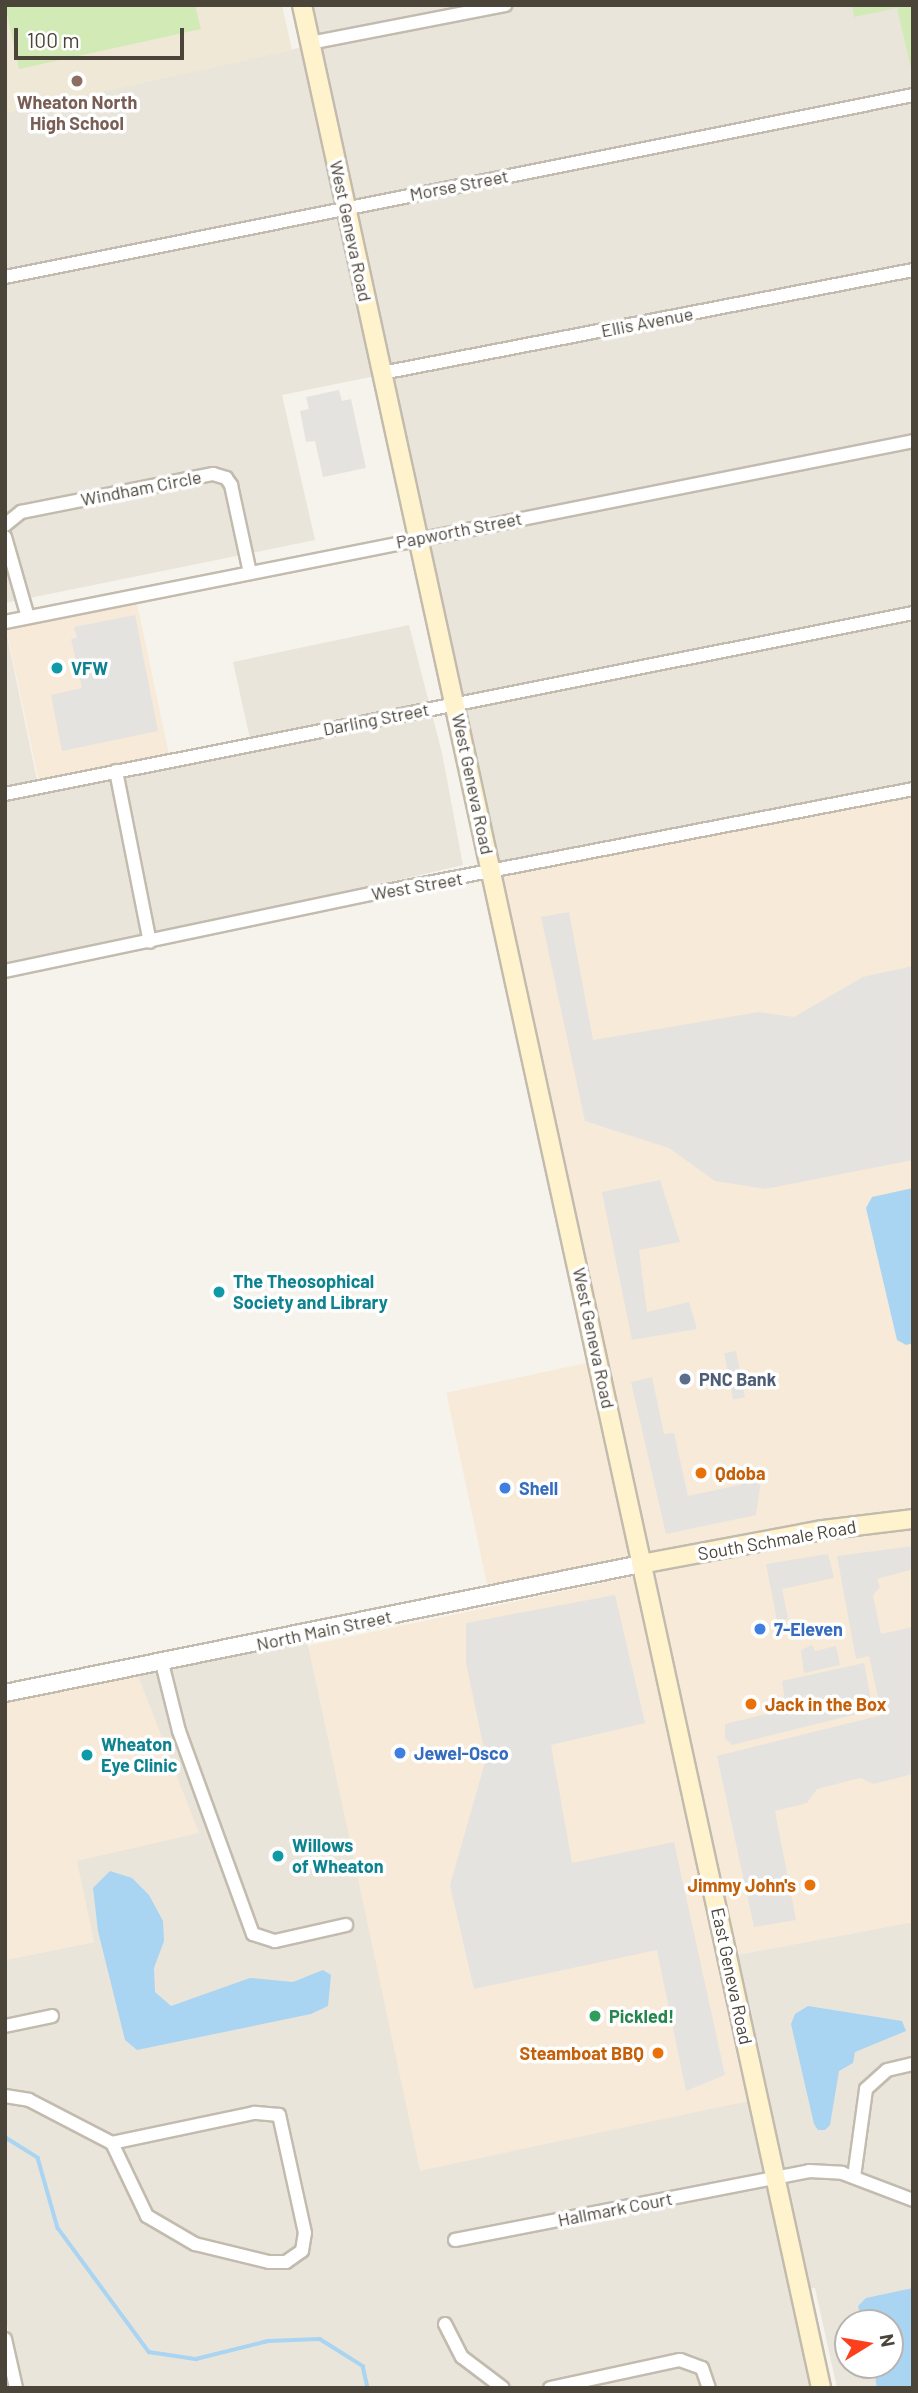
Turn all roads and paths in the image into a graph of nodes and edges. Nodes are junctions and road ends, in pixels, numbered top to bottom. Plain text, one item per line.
1 (302, 5) edge
2 (505, 5) edge
3 (310, 43) junction
4 (913, 95) edge
5 (346, 208) junction
6 (913, 270) edge
7 (5, 277) edge
8 (382, 373) junction
9 (913, 441) edge
10 (5, 525) edge
11 (5, 537) edge
12 (418, 538) junction
13 (250, 572) junction
14 (913, 613) edge
15 (28, 617) junction
16 (5, 622) edge
17 (455, 703) junction
18 (116, 771) junction
19 (913, 789) edge
20 (5, 794) edge
21 (492, 872) junction
22 (150, 942) junction
23 (5, 971) edge
24 (913, 1519) edge
25 (641, 1564) junction
26 (162, 1663) junction
27 (5, 1693) edge
28 (346, 1925) dead end
29 (52, 2016) dead end
30 (5, 2026) edge
31 (913, 2064) edge
32 (5, 2096) edge
33 (112, 2143) junction
34 (854, 2176) junction
35 (775, 2178) junction
36 (913, 2200) edge
37 (455, 2240) dead end
38 (445, 2324) dead end
39 (6, 2346) edge
40 (16, 2388) edge
41 (503, 2388) edge
42 (550, 2388) edge
43 (709, 2388) edge
44 (821, 2388) edge

1 - 3 main road, West Geneva Road
2 - 3 street
3 - 5 main road, West Geneva Road
4 - 5 street, Morse Street
5 - 7 street, Morse Street
5 - 8 main road, West Geneva Road
6 - 8 street, Ellis Avenue
8 - 12 main road, West Geneva Road
9 - 12 street, Papworth Street
10 - 13 street, Windham Circle
11 - 15 street
12 - 13 street, Papworth Street
12 - 17 main road, West Geneva Road
13 - 15 street, Papworth Street
14 - 17 street, Darling Street
15 - 16 street, Papworth Street
17 - 18 street, Darling Street
17 - 21 main road, West Geneva Road
18 - 20 street, Darling Street
18 - 22 street
19 - 21 street, West Street
21 - 22 street, West Street
21 - 25 main road, West Geneva Road
22 - 23 street, West Street
24 - 25 main road, South Schmale Road
25 - 26 street, North Main Street
25 - 35 main road, East Geneva Road
26 - 27 street, North Main Street
26 - 28 street
29 - 30 street
31 - 34 street
32 - 33 street
33 - 33 street
34 - 35 street, Hallmark Court
34 - 36 street, Hallmark Court
35 - 37 street, Hallmark Court
35 - 44 main road, East Geneva Road
38 - 41 street
39 - 40 street
42 - 43 street

